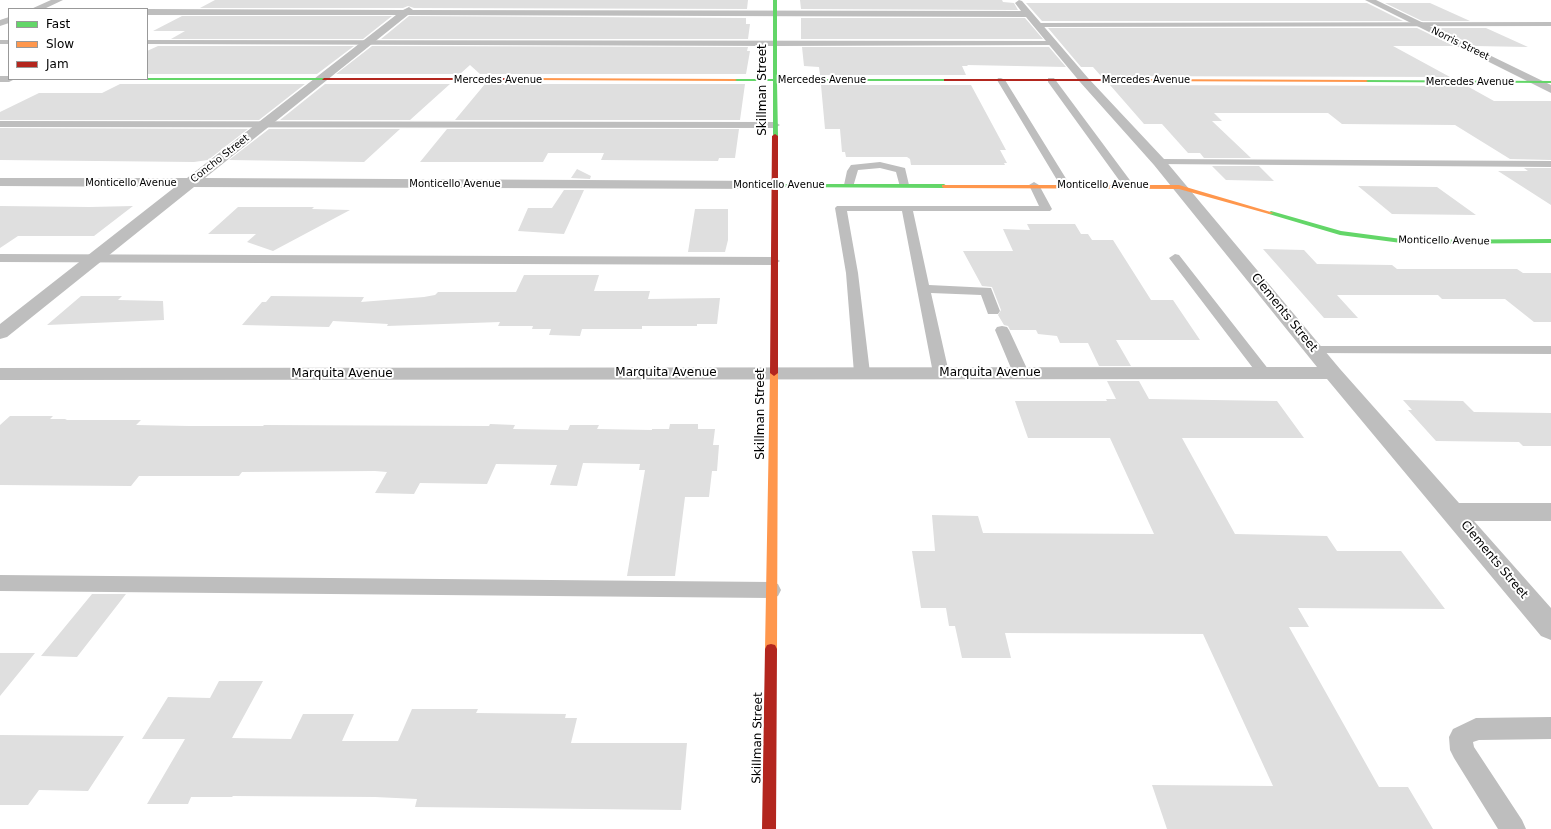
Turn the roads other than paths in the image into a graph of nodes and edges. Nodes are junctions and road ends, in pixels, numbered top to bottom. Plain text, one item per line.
1 (59, 0) edge
2 (421, 0) edge
3 (775, 0) edge
4 (1369, 0) edge
5 (39, 8) edge
6 (148, 12) edge
7 (406, 13) junction
8 (1027, 13) edge
9 (776, 14) junction
10 (1551, 24) edge
11 (1420, 25) junction
12 (148, 42) edge
13 (366, 43) junction
14 (776, 43) junction
15 (1054, 44) junction
16 (148, 79) edge
17 (320, 80) junction
18 (776, 80) junction
19 (1002, 80) junction
20 (1051, 80) junction
21 (1084, 80) junction
22 (1551, 82) edge
23 (1538, 83) junction
24 (1551, 89) edge
25 (0, 124) edge
26 (264, 125) junction
27 (775, 125) junction
28 (1159, 162) junction
29 (1551, 164) edge
30 (0, 182) edge
31 (190, 183) junction
32 (774, 185) junction
33 (849, 185) junction
34 (904, 185) junction
35 (1034, 185) junction
36 (1065, 185) junction
37 (1128, 185) junction
38 (1179, 187) junction
39 (907, 208) junction
40 (1551, 241) edge
41 (0, 258) edge
42 (1175, 258) dead end
43 (93, 259) junction
44 (774, 261) junction
45 (924, 289) junction
46 (993, 311) dead end
47 (1002, 330) dead end
48 (0, 333) edge
49 (1314, 350) junction
50 (1551, 350) edge
51 (773, 373) junction
52 (862, 373) junction
53 (941, 373) junction
54 (1021, 373) junction
55 (1264, 373) junction
56 (1333, 373) junction
57 (0, 374) edge
58 (1453, 512) junction
59 (1551, 512) edge
60 (0, 583) edge
61 (771, 590) junction
62 (1551, 628) edge
63 (1551, 728) edge
64 (769, 829) edge
65 (1513, 829) edge

1 - 5 street
2 - 7 street, Concho Street
3 - 9 street, Skillman Street
4 - 11 street, Norris Street
6 - 7 street
7 - 9 street
7 - 13 street, Concho Street
8 - 9 street
8 - 11 lane
8 - 15 street, Clements Street
9 - 14 street, Skillman Street
10 - 11 lane
11 - 23 street, Norris Street
12 - 13 lane
13 - 14 lane
13 - 17 street, Concho Street
14 - 15 lane
14 - 18 street, Skillman Street
15 - 21 street, Clements Street
16 - 17 street, Mercedes Avenue
17 - 18 street, Mercedes Avenue
17 - 26 street, Concho Street
18 - 19 street, Mercedes Avenue
18 - 27 street, Skillman Street
19 - 20 street, Mercedes Avenue
19 - 36 lane
20 - 21 street, Mercedes Avenue
20 - 37 lane
21 - 23 street, Mercedes Avenue
21 - 28 street, Clements Street
22 - 23 street, Mercedes Avenue
23 - 24 street, Norris Street
25 - 26 lane
26 - 27 lane
26 - 31 street, Concho Street
27 - 32 street, Skillman Street
28 - 29 lane
28 - 38 street, Clements Street
30 - 31 street, Monticello Avenue
31 - 32 street, Monticello Avenue
31 - 43 street, Concho Street
32 - 33 street, Monticello Avenue
32 - 44 street, Skillman Street
33 - 34 street, Monticello Avenue
33 - 34 lane
34 - 35 street, Monticello Avenue
35 - 36 street, Monticello Avenue
35 - 39 lane
36 - 37 street, Monticello Avenue
37 - 38 street, Monticello Avenue
38 - 40 street, Monticello Avenue
38 - 49 street, Clements Street
39 - 45 lane
39 - 52 lane
41 - 43 lane
42 - 55 lane
43 - 44 lane
43 - 48 street, Concho Street
44 - 51 street, Skillman Street
45 - 46 lane
45 - 53 lane
47 - 54 lane
49 - 50 lane
49 - 56 street, Clements Street
51 - 52 street, Marquita Avenue
51 - 57 street, Marquita Avenue
51 - 61 street, Skillman Street
52 - 53 street, Marquita Avenue
53 - 54 street, Marquita Avenue
54 - 55 street, Marquita Avenue
55 - 56 street, Marquita Avenue
56 - 58 street, Clements Street
58 - 59 street
58 - 62 street, Clements Street
60 - 61 lane
61 - 64 street, Skillman Street
63 - 65 lane

